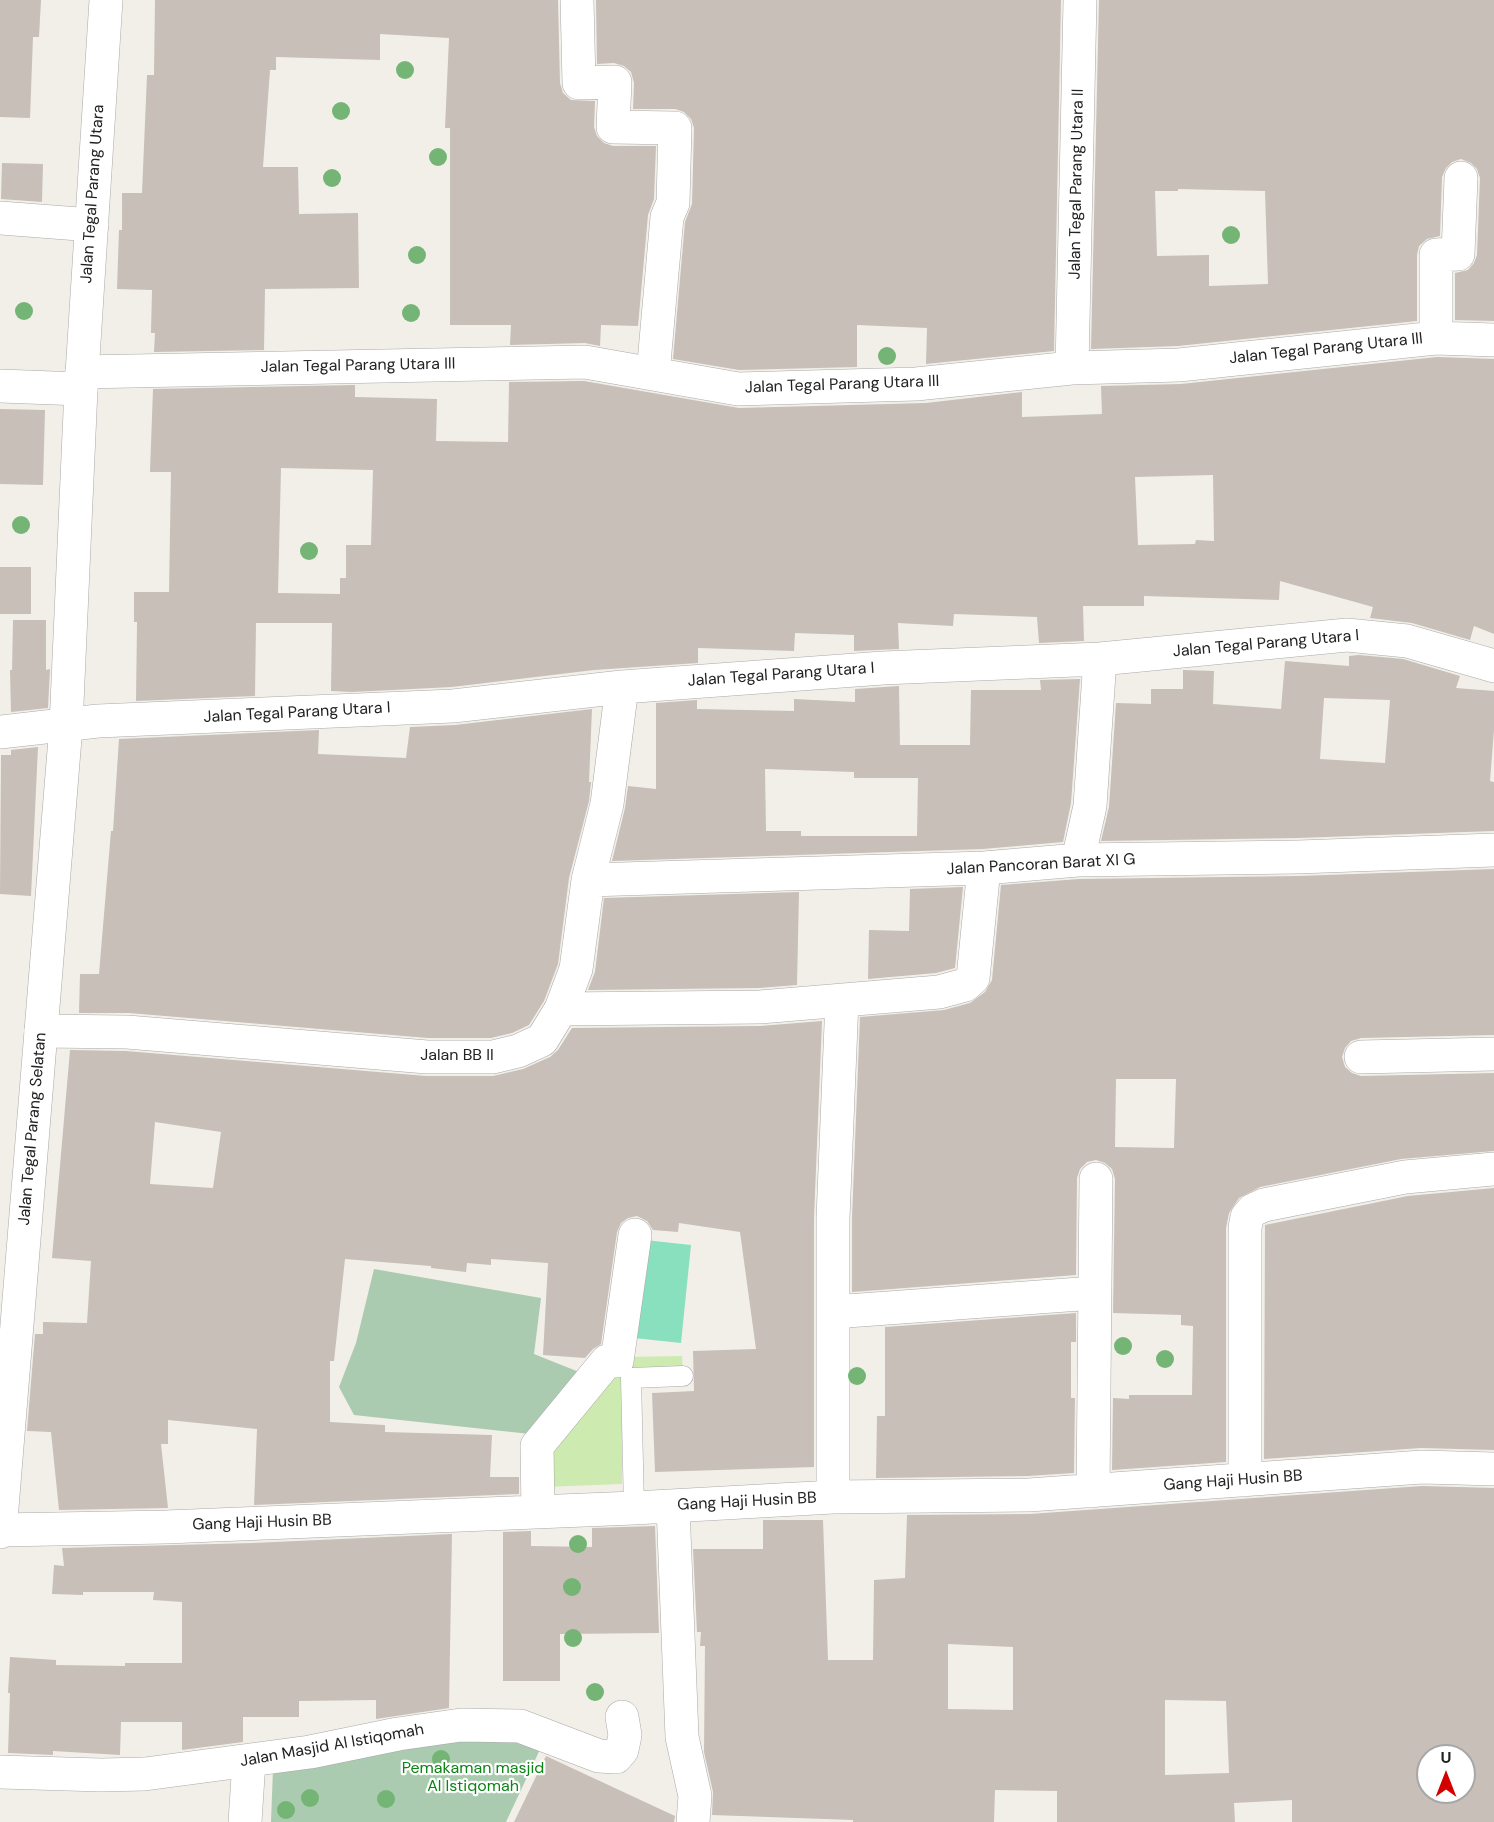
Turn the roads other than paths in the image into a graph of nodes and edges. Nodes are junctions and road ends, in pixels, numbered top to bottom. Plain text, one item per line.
1 (106, 0) edge
2 (577, 0) edge
3 (1080, 0) edge
4 (1461, 178) dead end
5 (0, 218) edge
6 (92, 225) junction
7 (1436, 338) junction
8 (1494, 340) edge
9 (1072, 368) junction
10 (653, 374) junction
11 (81, 380) junction
12 (0, 386) edge
13 (1100, 659) junction
14 (1494, 666) edge
15 (622, 687) junction
16 (66, 726) junction
17 (0, 732) edge
18 (1494, 850) edge
19 (1078, 860) junction
20 (984, 868) junction
21 (588, 880) junction
22 (842, 1000) junction
23 (561, 1009) junction
24 (41, 1031) junction
25 (1494, 1054) edge
26 (1361, 1057) dead end
27 (1494, 1169) edge
28 (1096, 1179) dead end
29 (635, 1234) dead end
30 (1094, 1293) junction
31 (833, 1312) junction
32 (683, 1376) dead end
33 (1494, 1469) edge
34 (1245, 1480) junction
35 (1093, 1491) junction
36 (833, 1497) junction
37 (673, 1506) junction
38 (634, 1508) junction
39 (538, 1512) junction
40 (0, 1531) edge
41 (622, 1717) dead end
42 (249, 1761) junction
43 (0, 1772) edge
44 (245, 1822) edge
45 (693, 1822) edge

1 - 6 street, Jalan Tegal Parang Utara
2 - 10 street
3 - 9 street, Jalan Tegal Parang Utara II
4 - 7 street
5 - 6 street
6 - 11 street, Jalan Tegal Parang Utara
7 - 8 street, Jalan Tegal Parang Utara III
7 - 9 street, Jalan Tegal Parang Utara III
9 - 10 street, Jalan Tegal Parang Utara III
10 - 11 street, Jalan Tegal Parang Utara III
11 - 12 street
11 - 16 street, Jalan Tegal Parang Utara
13 - 14 street, Jalan Tegal Parang Utara I
13 - 15 street, Jalan Tegal Parang Utara I
13 - 19 street
15 - 16 street, Jalan Tegal Parang Utara I
15 - 21 street, Jalan BB II
16 - 17 street, Jalan Tegal Parang Utara I
16 - 24 street, Jalan Tegal Parang Selatan
18 - 19 street, Jalan Pancoran Barat XI G
19 - 20 street, Jalan Pancoran Barat XI G
20 - 21 street, Jalan Pancoran Barat XI G
20 - 22 street
21 - 23 street, Jalan BB II
22 - 23 street
22 - 31 street
23 - 24 street, Jalan BB II
24 - 40 street, Jalan Tegal Parang Selatan
25 - 26 street
27 - 34 street
28 - 30 street
29 - 39 street
30 - 31 street
30 - 35 street
31 - 36 street
32 - 38 lane
33 - 34 street, Gang Haji Husin BB
34 - 35 street, Gang Haji Husin BB
35 - 36 street, Gang Haji Husin BB
36 - 37 street, Gang Haji Husin BB
37 - 38 street, Gang Haji Husin BB
37 - 45 street
38 - 39 street, Gang Haji Husin BB
39 - 40 street, Gang Haji Husin BB
41 - 42 street, Jalan Masjid Al Istiqomah
42 - 43 street, Jalan Masjid Al Istiqomah
42 - 44 street

